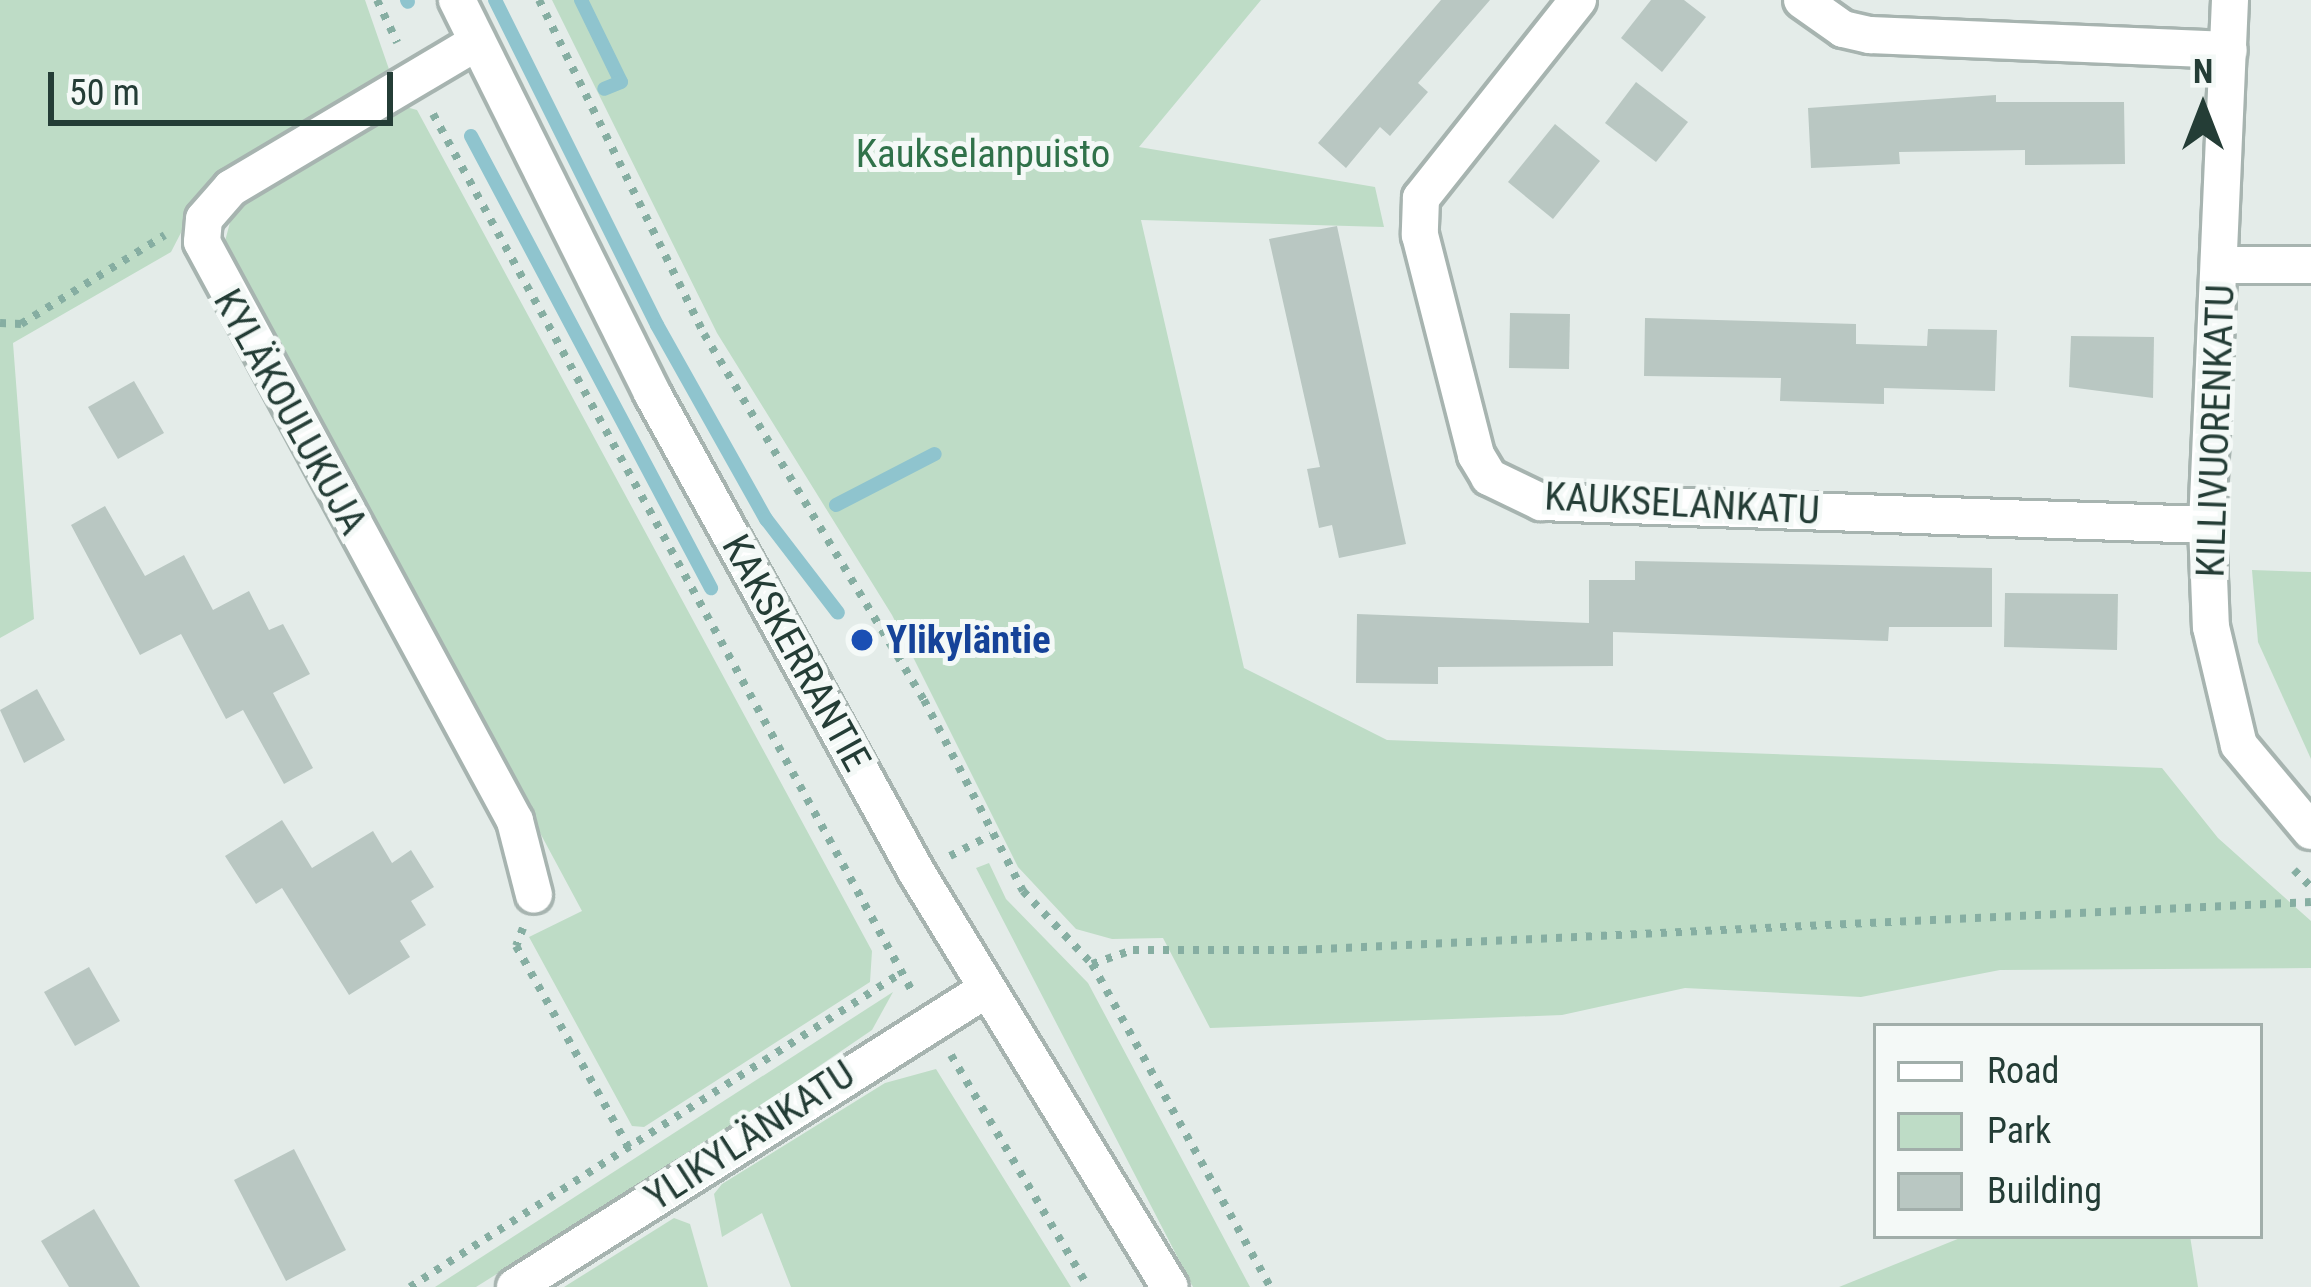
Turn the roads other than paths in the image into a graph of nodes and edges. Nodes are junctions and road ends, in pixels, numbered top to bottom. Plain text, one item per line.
1 (457, 0) edge
2 (1578, 0) edge
3 (1802, 0) edge
4 (2230, 0) edge
5 (477, 42) junction
6 (2229, 50) junction
7 (2221, 265) junction
8 (2311, 265) edge
9 (2207, 525) junction
10 (2311, 832) edge
11 (534, 895) road end
12 (987, 989) junction
13 (515, 1287) edge
14 (1170, 1287) edge

1 - 5 street, KAKSKERRANTIE
2 - 9 street, KAUKSELANKATU
3 - 6 street
4 - 6 street, KILLIVUORENKATU
5 - 11 street, KYLÄKOULUKUJA
5 - 12 street, KAKSKERRANTIE
6 - 7 street, KILLIVUORENKATU
7 - 8 street
7 - 9 street, KILLIVUORENKATU
9 - 10 street, KILLIVUORENKATU
12 - 13 street, YLIKYLÄNKATU
12 - 14 street, KAKSKERRANTIE

